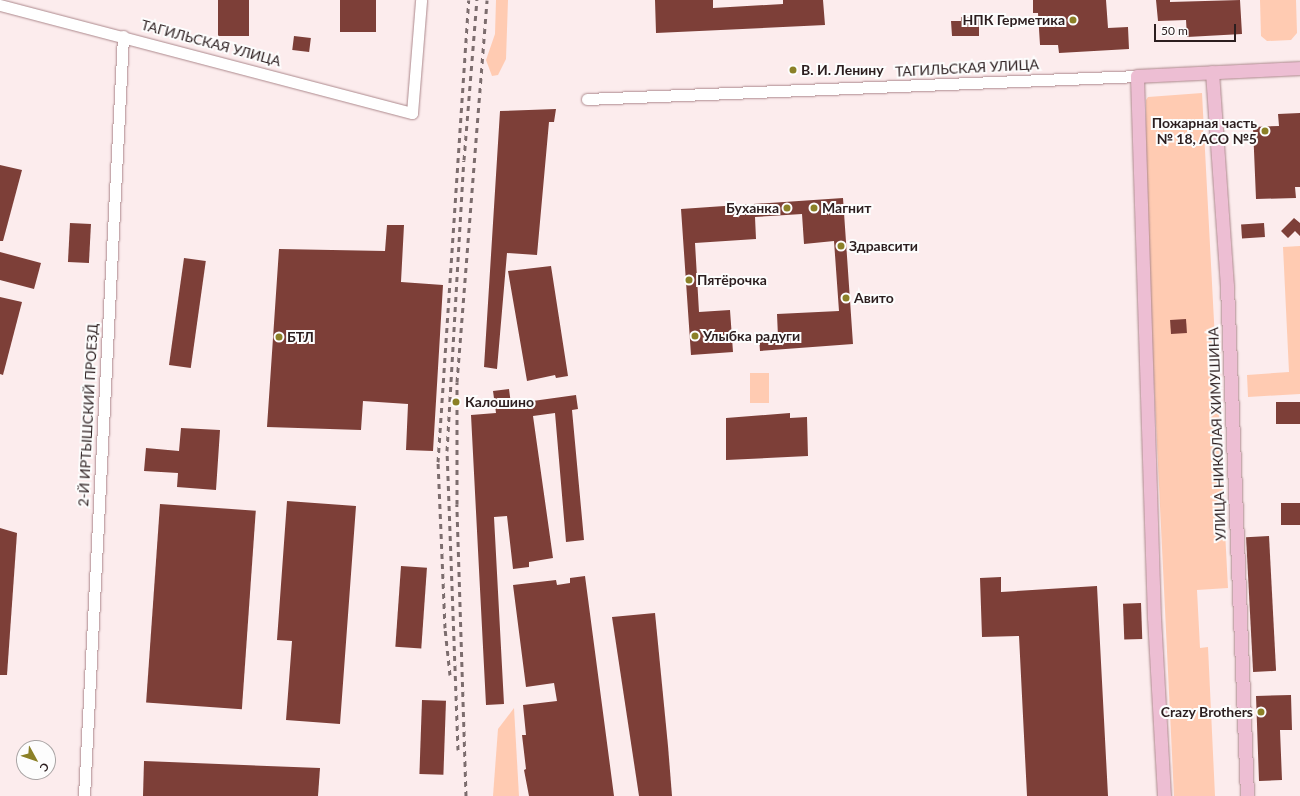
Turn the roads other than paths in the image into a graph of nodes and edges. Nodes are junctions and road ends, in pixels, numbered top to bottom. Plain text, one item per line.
1 (421, 0) edge
2 (0, 4) edge
3 (123, 36) junction
4 (1300, 68) edge
5 (1212, 72) junction
6 (1137, 76) junction
7 (587, 99) dead end
8 (84, 796) edge
9 (1164, 796) edge
10 (1247, 796) edge

1 - 3 street, ТАГИЛЬСКАЯ УЛИЦА
2 - 3 street, ТАГИЛЬСКАЯ УЛИЦА
3 - 8 street, 2-Й ИРТЫШСКИЙ ПРОЕЗД
4 - 5 main road, ТАГИЛЬСКАЯ УЛИЦА
5 - 6 main road, ТАГИЛЬСКАЯ УЛИЦА
5 - 10 main road, УЛИЦА НИКОЛАЯ ХИМУШИНА
6 - 7 street, ТАГИЛЬСКАЯ УЛИЦА
6 - 9 main road

